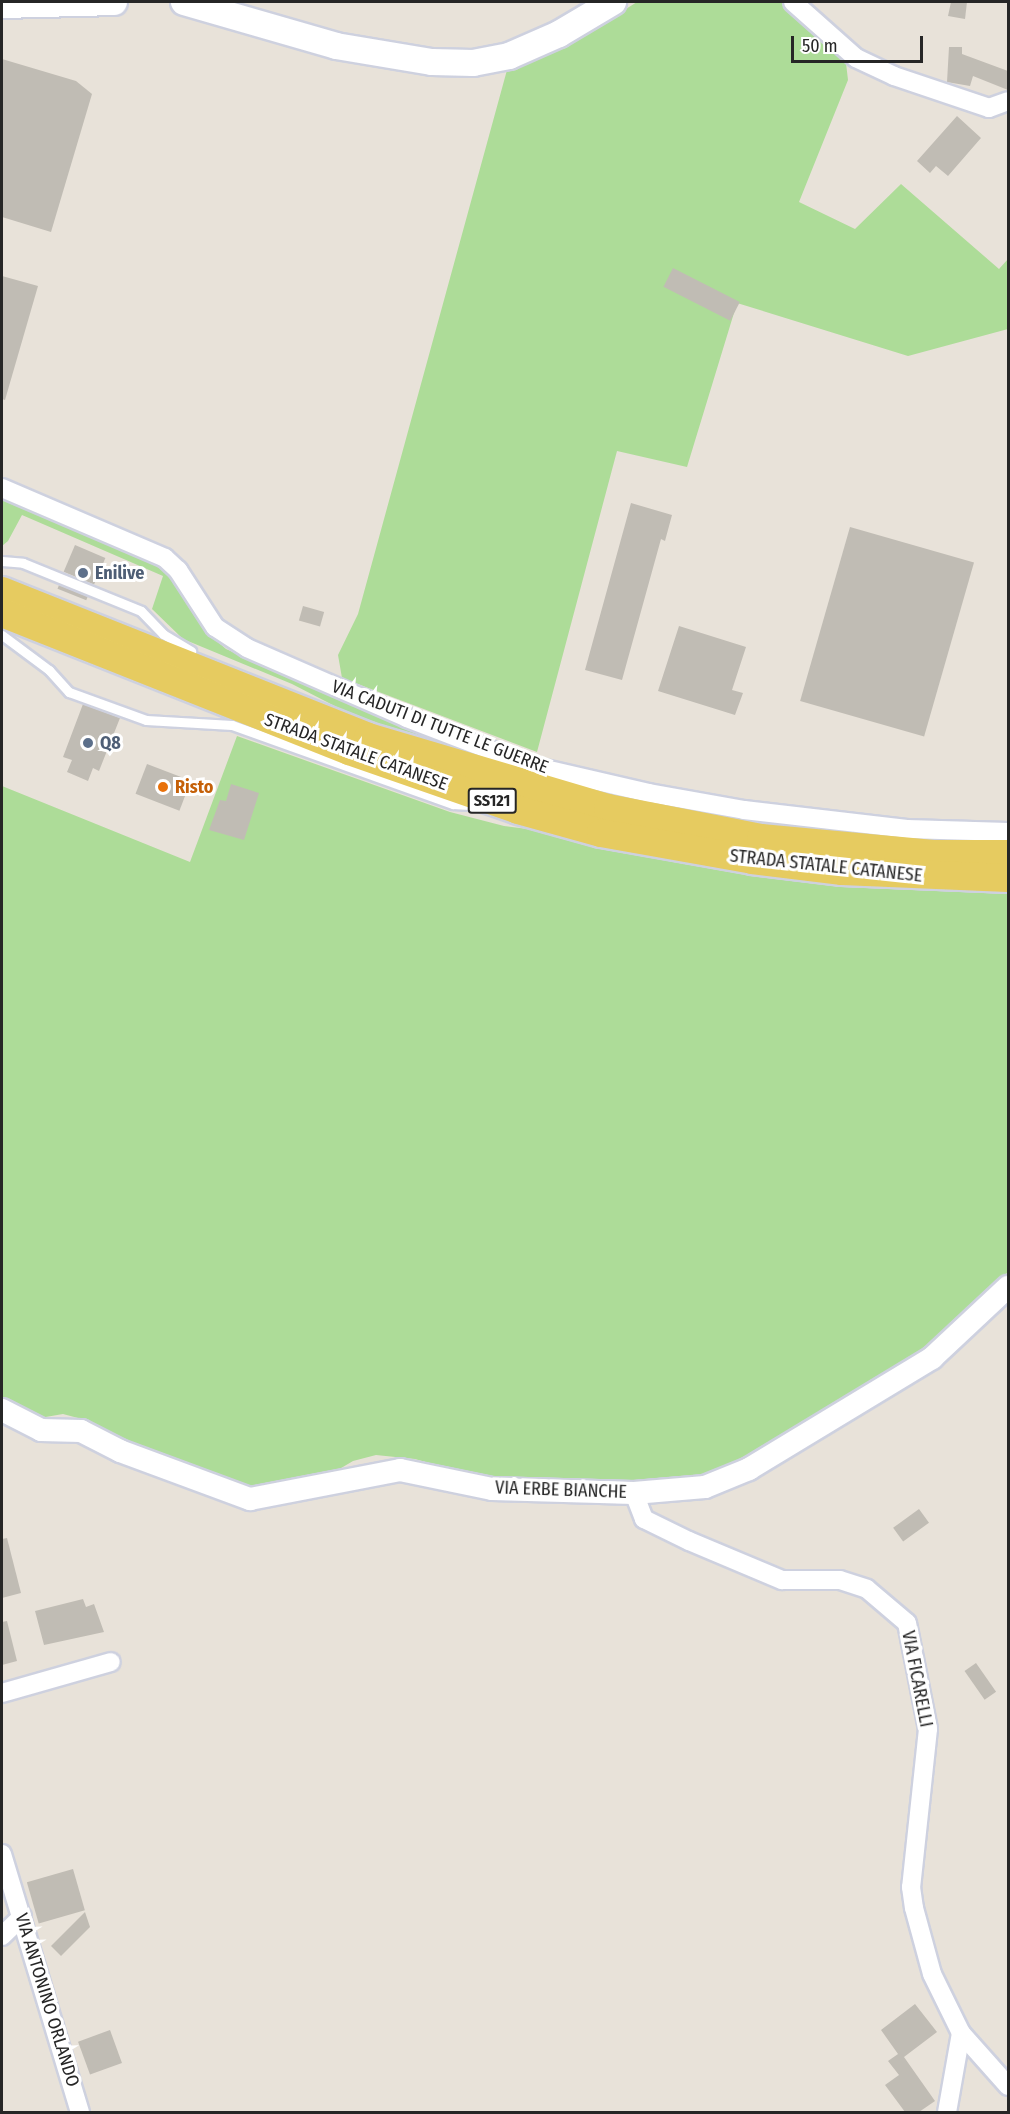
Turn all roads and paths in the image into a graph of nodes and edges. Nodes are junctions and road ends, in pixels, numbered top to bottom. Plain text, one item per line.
1 (114, 2) edge
2 (184, 2) edge
3 (613, 2) edge
4 (793, 2) edge
5 (2, 5) edge
6 (1008, 101) edge
7 (2, 488) edge
8 (2, 561) edge
9 (2, 591) edge
10 (2, 613) edge
11 (2, 635) edge
12 (203, 656) dead end
13 (289, 692) dead end
14 (329, 722) junction
15 (519, 810) junction
16 (1008, 832) edge
17 (1008, 854) edge
18 (1008, 878) edge
19 (1008, 1287) edge
20 (2, 1410) edge
21 (634, 1494) junction
22 (111, 1662) dead end
23 (2, 1693) edge
24 (2, 1854) edge
25 (22, 1917) junction
26 (2, 1936) edge
27 (961, 2032) junction
28 (1008, 2086) edge
29 (80, 2112) edge
30 (947, 2112) edge

1 - 5 main road
2 - 3 main road
4 - 6 street
7 - 16 street, VIA CADUTI DI TUTTE LE GUERRE
8 - 12 lane
9 - 14 main road, STRADA STATALE CATANESE / SS121
10 - 15 main road, STRADA STATALE CATANESE / SS121
11 - 15 lane
13 - 14 lane
14 - 17 main road, STRADA STATALE CATANESE / SS121
15 - 18 main road, STRADA STATALE CATANESE / SS121
19 - 21 street, VIA ERBE BIANCHE
20 - 21 street, VIA ERBE BIANCHE
21 - 27 street, VIA FICARELLI
22 - 23 street
24 - 25 street, VIA ANTONINO ORLANDO
25 - 26 street
25 - 29 street, VIA ANTONINO ORLANDO
27 - 28 street, VIA FICARELLI
27 - 30 street

